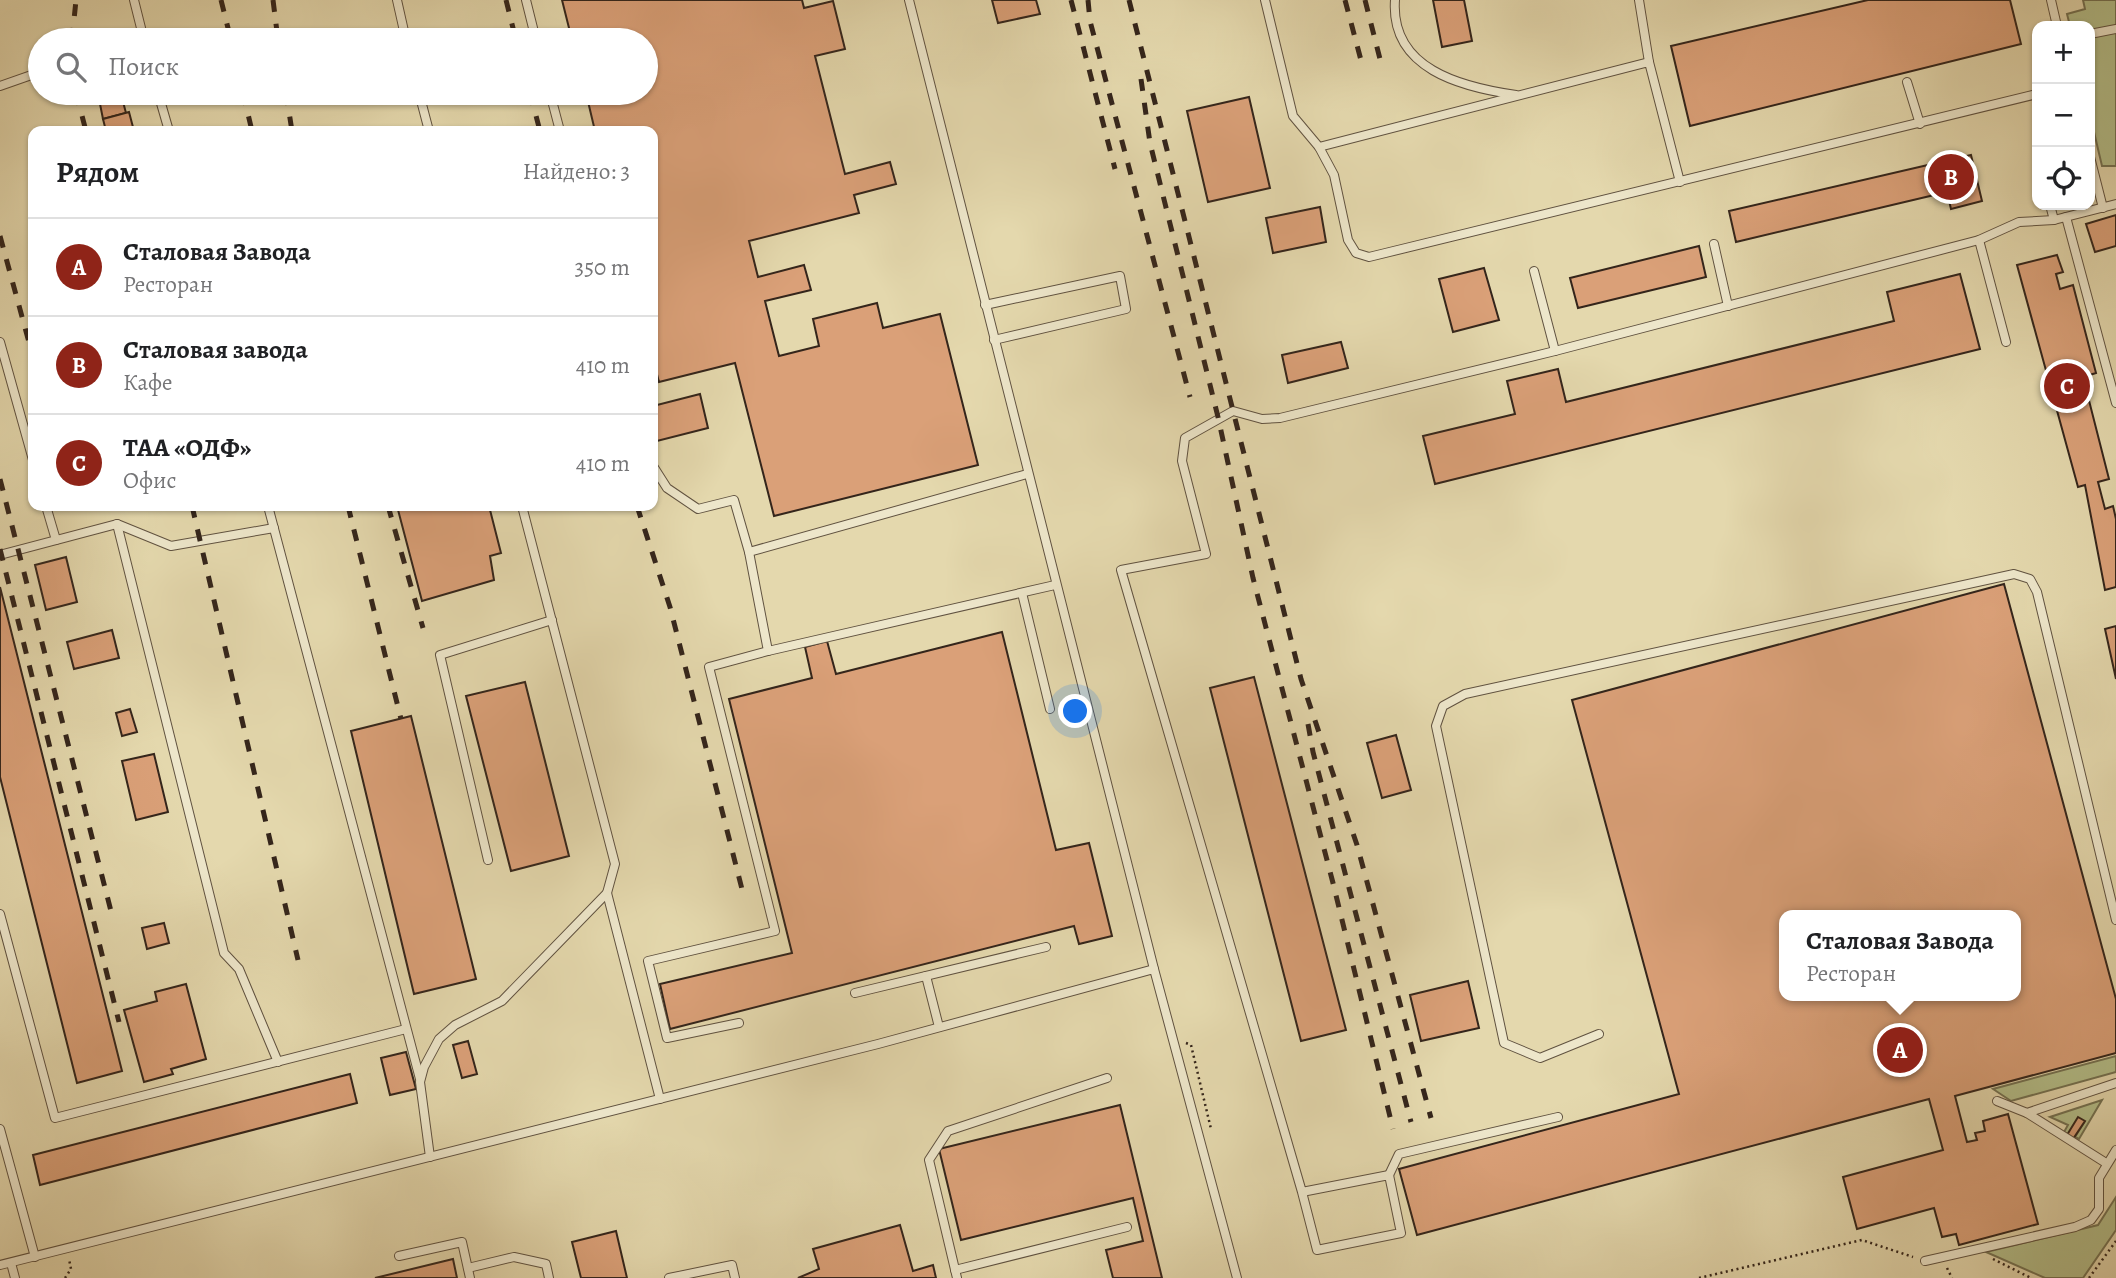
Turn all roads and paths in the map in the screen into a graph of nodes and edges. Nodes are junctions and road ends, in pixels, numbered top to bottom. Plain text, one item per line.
1 (134, 0) edge
2 (397, 0) edge
3 (526, 0) edge
4 (909, 0) edge
5 (1265, 0) edge
6 (1395, 0) edge
7 (1639, 0) edge
8 (2051, 0) edge
9 (2056, 21) edge
10 (142, 28) edge
11 (404, 28) edge
12 (533, 28) edge
13 (2116, 29) edge
14 (2095, 33) edge
15 (1649, 62) junction
16 (28, 76) edge
17 (1907, 82) dead end
18 (0, 86) edge
19 (2032, 95) edge
20 (1519, 96) junction
21 (161, 105) edge
22 (422, 105) edge
23 (553, 105) edge
24 (1920, 124) junction
25 (168, 126) edge
26 (428, 126) edge
27 (559, 126) edge
28 (1319, 147) junction
29 (2095, 177) edge
30 (1680, 182) junction
31 (2116, 204) edge
32 (2103, 208) junction
33 (2051, 210) edge
34 (2066, 217) junction
35 (2054, 220) junction
36 (1979, 240) junction
37 (1714, 244) dead end
38 (1534, 271) dead end
39 (985, 306) junction
40 (1728, 306) junction
41 (994, 340) junction
42 (0, 342) edge
43 (2006, 342) dead end
44 (1555, 351) junction
45 (2116, 403) edge
46 (28, 442) edge
47 (658, 474) edge
48 (1027, 474) junction
49 (47, 511) edge
50 (269, 511) edge
51 (523, 511) edge
52 (117, 524) junction
53 (274, 528) junction
54 (56, 540) junction
55 (749, 552) junction
56 (0, 555) edge
57 (1055, 584) junction
58 (1022, 593) junction
59 (552, 620) junction
60 (768, 651) junction
61 (1050, 709) dead end
62 (488, 860) dead end
63 (607, 893) junction
64 (0, 914) edge
65 (2116, 919) edge
66 (1046, 947) dead end
67 (1154, 969) junction
68 (926, 976) junction
69 (855, 993) dead end
70 (738, 1023) dead end
71 (939, 1027) junction
72 (406, 1029) junction
73 (1599, 1034) dead end
74 (278, 1062) junction
75 (1107, 1079) dead end
76 (420, 1082) junction
77 (2116, 1083) edge
78 (660, 1099) junction
79 (1997, 1101) dead end
80 (2027, 1113) junction
81 (1558, 1117) dead end
82 (0, 1129) edge
83 (2116, 1150) edge
84 (430, 1157) junction
85 (2106, 1163) junction
86 (1389, 1175) junction
87 (1302, 1192) junction
88 (1127, 1227) dead end
89 (2116, 1241) edge
90 (66, 1249) junction
91 (1975, 1250) junction
92 (399, 1256) dead end
93 (35, 1257) junction
94 (1925, 1261) junction
95 (11, 1263) junction
96 (0, 1265) edge
97 (468, 1268) junction
98 (956, 1274) edge
99 (15, 1278) edge
100 (65, 1278) edge
101 (470, 1278) edge
102 (549, 1278) edge
103 (669, 1278) edge
104 (735, 1278) edge
105 (1237, 1278) edge
106 (1699, 1278) edge
107 (1952, 1278) edge
108 (2031, 1278) edge
109 (2089, 1278) edge

1 - 10 lane
2 - 11 lane
3 - 12 lane
4 - 39 lane
5 - 28 lane
6 - 20 lane
7 - 15 lane
8 - 9 lane
13 - 14 lane
15 - 20 lane
15 - 30 lane
16 - 18 lane
17 - 24 lane
19 - 24 lane
20 - 28 lane
21 - 25 lane
22 - 26 lane
23 - 27 lane
24 - 30 lane
28 - 30 lane
29 - 32 lane
31 - 32 lane
32 - 34 lane
33 - 35 lane
34 - 35 lane
34 - 45 lane
35 - 36 lane
36 - 40 lane
36 - 43 lane
37 - 40 lane
38 - 44 lane
39 - 41 lane
39 - 41 lane
40 - 44 lane
41 - 48 lane
42 - 46 lane
44 - 87 lane
47 - 55 lane
48 - 55 lane
48 - 57 lane
49 - 54 lane
50 - 53 lane
51 - 59 lane
52 - 53 lane
52 - 54 lane
52 - 74 lane
53 - 72 lane
54 - 56 lane
55 - 60 lane
57 - 58 lane
57 - 67 lane
58 - 60 lane
58 - 61 lane
59 - 62 lane
59 - 63 lane
60 - 70 lane
63 - 76 lane
63 - 78 lane
64 - 74 lane
65 - 73 lane
66 - 68 lane
67 - 71 lane
67 - 105 lane
68 - 69 lane
68 - 71 lane
71 - 78 lane
72 - 74 lane
72 - 76 lane
75 - 98 lane
76 - 84 lane
77 - 80 lane
78 - 84 lane
79 - 80 lane
80 - 85 lane
81 - 86 lane
82 - 93 lane
83 - 85 lane
84 - 90 lane
85 - 91 lane
86 - 87 lane
86 - 87 lane
88 - 98 lane
89 - 109 path
90 - 93 lane
90 - 100 path
91 - 94 lane
91 - 108 path
92 - 97 lane
93 - 95 lane
94 - 106 path
94 - 107 path
95 - 96 lane
95 - 99 lane
97 - 101 lane
97 - 102 lane
103 - 104 lane

